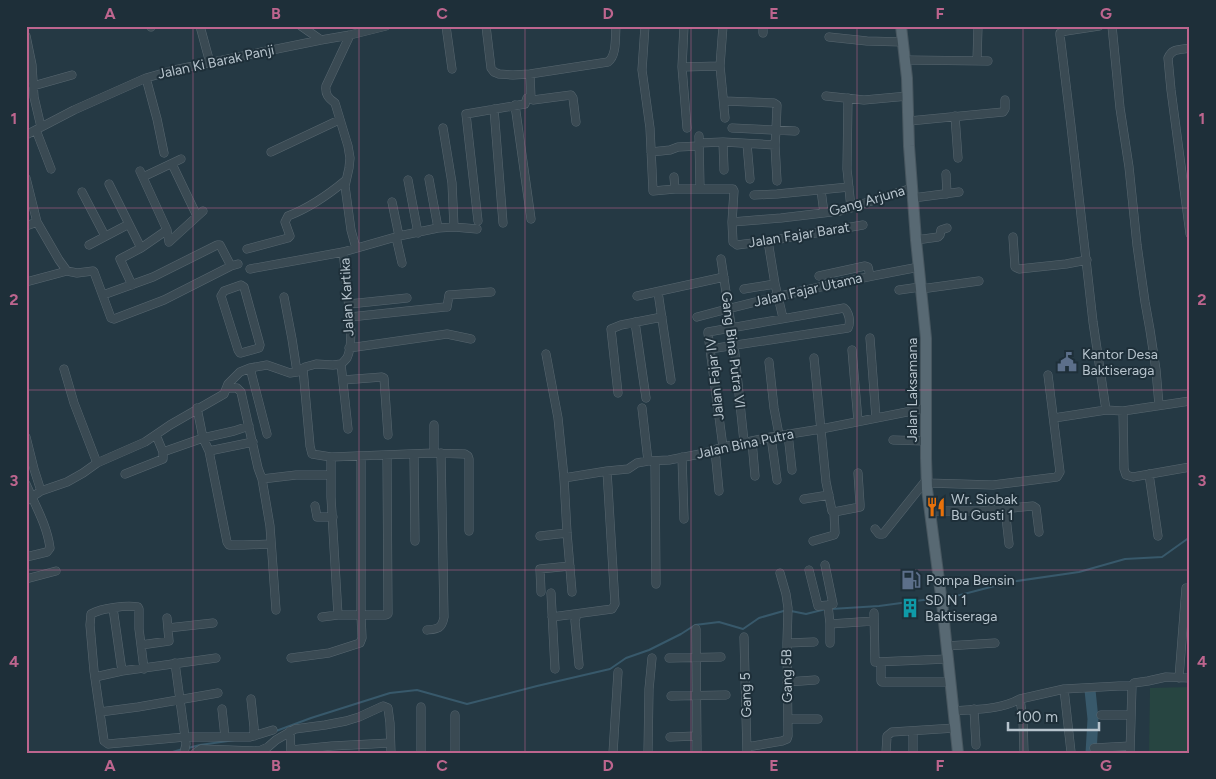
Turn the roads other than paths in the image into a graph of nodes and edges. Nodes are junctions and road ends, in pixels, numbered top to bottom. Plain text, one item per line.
1 (200, 26) edge
2 (301, 26) edge
3 (386, 26) edge
4 (446, 26) edge
5 (486, 26) edge
6 (616, 26) edge
7 (645, 26) edge
8 (684, 26) edge
9 (723, 26) edge
10 (901, 26) edge
11 (978, 26) edge
12 (1099, 26) edge
13 (1112, 26) edge
14 (350, 35) junction
15 (26, 36) edge
16 (828, 37) dead end
17 (321, 40) junction
18 (903, 42) junction
19 (1190, 48) edge
20 (905, 60) junction
21 (977, 61) junction
22 (988, 61) dead end
23 (210, 63) junction
24 (720, 66) junction
25 (682, 67) junction
26 (452, 69) dead end
27 (530, 74) junction
28 (72, 75) dead end
29 (146, 78) junction
30 (33, 86) junction
31 (826, 96) dead end
32 (908, 96) junction
33 (531, 97) junction
34 (848, 98) junction
35 (1004, 100) dead end
36 (724, 101) junction
37 (515, 105) junction
38 (494, 109) junction
39 (955, 116) junction
40 (725, 118) dead end
41 (340, 120) junction
42 (909, 121) junction
43 (576, 122) dead end
44 (38, 128) junction
45 (443, 128) dead end
46 (686, 128) dead end
47 (732, 128) dead end
48 (776, 130) junction
49 (795, 131) dead end
50 (26, 135) edge
51 (699, 142) junction
52 (722, 142) junction
53 (747, 144) junction
54 (775, 146) junction
55 (272, 152) dead end
56 (651, 152) junction
57 (164, 154) dead end
58 (958, 158) dead end
59 (181, 159) dead end
60 (172, 164) junction
61 (50, 169) dead end
62 (724, 170) dead end
63 (946, 174) dead end
64 (674, 177) dead end
65 (26, 178) edge
66 (429, 178) dead end
67 (750, 179) dead end
68 (346, 180) junction
69 (408, 180) dead end
70 (777, 181) dead end
71 (109, 184) dead end
72 (849, 187) junction
73 (700, 189) junction
74 (675, 190) junction
75 (821, 190) junction
76 (82, 192) dead end
77 (959, 192) dead end
78 (913, 193) junction
79 (947, 194) junction
80 (754, 195) dead end
81 (29, 200) edge
82 (392, 202) dead end
83 (851, 208) junction
84 (824, 213) junction
85 (531, 219) dead end
86 (37, 222) junction
87 (732, 222) junction
88 (129, 224) junction
89 (503, 224) dead end
90 (863, 225) dead end
91 (26, 226) edge
92 (454, 227) junction
93 (438, 228) junction
94 (946, 228) dead end
95 (167, 230) junction
96 (418, 233) junction
97 (1190, 234) edge
98 (105, 236) junction
99 (398, 237) junction
100 (1013, 237) dead end
101 (916, 240) junction
102 (768, 241) junction
103 (89, 245) dead end
104 (141, 248) junction
105 (356, 248) junction
106 (247, 249) dead end
107 (343, 252) junction
108 (721, 259) dead end
109 (1086, 260) junction
110 (402, 263) dead end
111 (918, 267) junction
112 (250, 269) dead end
113 (67, 271) junction
114 (819, 276) dead end
115 (870, 276) junction
116 (724, 277) junction
117 (979, 281) dead end
118 (26, 282) edge
119 (132, 284) junction
120 (775, 284) junction
121 (920, 288) junction
122 (744, 289) dead end
123 (899, 290) dead end
124 (491, 292) dead end
125 (658, 292) junction
126 (103, 295) junction
127 (637, 296) dead end
128 (284, 297) dead end
129 (779, 297) junction
130 (407, 298) dead end
131 (349, 304) junction
132 (728, 308) junction
133 (350, 317) junction
134 (662, 317) junction
135 (697, 317) dead end
136 (783, 318) junction
137 (635, 322) junction
138 (732, 328) junction
139 (870, 338) dead end
140 (471, 339) dead end
141 (734, 345) junction
142 (350, 348) junction
143 (710, 349) junction
144 (249, 350) junction
145 (852, 350) dead end
146 (546, 354) dead end
147 (814, 358) dead end
148 (769, 362) dead end
149 (341, 364) junction
150 (252, 368) junction
151 (64, 369) dead end
152 (300, 370) junction
153 (1048, 375) dead end
154 (343, 380) junction
155 (671, 380) dead end
156 (227, 386) junction
157 (618, 393) dead end
158 (646, 398) dead end
159 (1190, 401) edge
160 (1159, 405) junction
161 (197, 408) junction
162 (642, 408) dead end
163 (927, 408) junction
164 (1106, 410) junction
165 (1123, 411) junction
166 (876, 418) junction
167 (1054, 418) junction
168 (858, 421) junction
169 (434, 425) dead end
170 (249, 426) junction
171 (348, 429) dead end
172 (821, 429) junction
173 (267, 434) dead end
174 (156, 435) junction
175 (388, 435) dead end
176 (784, 435) junction
177 (26, 437) edge
178 (771, 437) junction
179 (204, 438) junction
180 (892, 440) dead end
181 (253, 442) junction
182 (748, 442) junction
183 (926, 442) junction
184 (719, 449) junction
185 (209, 451) junction
186 (163, 452) junction
187 (438, 453) junction
188 (414, 454) junction
189 (387, 455) junction
190 (360, 456) junction
191 (331, 457) junction
192 (682, 458) junction
193 (652, 461) junction
194 (97, 463) junction
195 (1190, 467) edge
196 (792, 470) dead end
197 (607, 471) junction
198 (858, 473) dead end
199 (125, 474) dead end
200 (1149, 474) junction
201 (331, 475) junction
202 (755, 476) dead end
203 (564, 478) junction
204 (262, 479) junction
205 (777, 480) dead end
206 (927, 481) junction
207 (26, 484) edge
208 (41, 491) junction
209 (718, 491) dead end
210 (829, 495) junction
211 (30, 499) edge
212 (804, 499) dead end
213 (315, 506) dead end
214 (1005, 508) junction
215 (930, 511) junction
216 (834, 512) junction
217 (332, 517) junction
218 (684, 519) dead end
219 (875, 529) dead end
220 (469, 531) dead end
221 (1039, 532) dead end
222 (567, 533) junction
223 (540, 536) dead end
224 (1158, 536) dead end
225 (415, 540) dead end
226 (813, 541) dead end
227 (272, 544) junction
228 (1010, 544) dead end
229 (26, 557) edge
230 (824, 565) dead end
231 (570, 566) junction
232 (809, 570) dead end
233 (56, 571) dead end
234 (780, 573) dead end
235 (26, 579) edge
236 (656, 584) dead end
237 (1186, 588) dead end
238 (541, 592) dead end
239 (572, 592) dead end
240 (552, 593) dead end
241 (828, 605) junction
242 (113, 608) junction
243 (276, 610) dead end
244 (577, 614) junction
245 (338, 615) junction
246 (361, 615) junction
247 (322, 616) dead end
248 (552, 617) junction
249 (167, 618) dead end
250 (213, 623) dead end
251 (830, 624) junction
252 (168, 628) junction
253 (696, 629) dead end
254 (427, 630) dead end
255 (744, 637) dead end
256 (814, 642) dead end
257 (787, 643) junction
258 (830, 643) dead end
259 (994, 643) dead end
260 (141, 645) junction
261 (946, 646) junction
262 (696, 657) junction
263 (721, 657) dead end
264 (216, 658) dead end
265 (291, 658) dead end
266 (652, 658) dead end
267 (669, 658) dead end
268 (948, 659) junction
269 (881, 662) junction
270 (175, 663) junction
271 (579, 665) dead end
272 (144, 669) junction
273 (555, 669) dead end
274 (122, 672) junction
275 (618, 672) dead end
276 (95, 677) junction
277 (1180, 678) junction
278 (1190, 678) edge
279 (815, 680) dead end
280 (787, 682) junction
281 (950, 682) junction
282 (1132, 686) junction
283 (1064, 689) junction
284 (218, 693) dead end
285 (726, 695) dead end
286 (671, 696) dead end
287 (696, 696) junction
288 (181, 699) junction
289 (251, 699) dead end
290 (1020, 699) junction
291 (421, 707) dead end
292 (222, 709) dead end
293 (974, 709) junction
294 (954, 711) junction
295 (100, 712) junction
296 (455, 715) dead end
297 (1100, 715) dead end
298 (1130, 715) junction
299 (818, 719) dead end
300 (788, 720) junction
301 (955, 728) junction
302 (273, 730) dead end
303 (290, 731) junction
304 (913, 731) junction
305 (254, 736) junction
306 (696, 736) junction
307 (225, 737) junction
308 (670, 737) dead end
309 (185, 740) junction
310 (390, 743) junction
311 (976, 745) dead end
312 (1094, 748) dead end
313 (268, 750) edge
314 (747, 750) edge
315 (1130, 750) edge
316 (291, 751) edge
317 (1024, 752) edge
318 (1070, 752) edge
319 (184, 753) edge
320 (195, 753) edge
321 (391, 753) edge
322 (421, 753) edge
323 (455, 753) edge
324 (613, 753) edge
325 (648, 753) edge
326 (697, 753) edge
327 (886, 753) edge
328 (912, 753) edge
329 (958, 753) edge

1 - 23 street
2 - 17 street
3 - 14 street, Jalan Ki Barak Panji
4 - 26 street
5 - 27 street
6 - 27 street
7 - 56 street
8 - 25 street
9 - 24 street
10 - 18 main road, Jalan Laksamana
11 - 21 street
12 - 109 street
13 - 160 street
14 - 17 street, Jalan Ki Barak Panji
14 - 41 street, Jalan Kartika
15 - 30 street
16 - 18 street
17 - 23 street, Jalan Ki Barak Panji
18 - 20 main road, Jalan Laksamana
19 - 97 street
20 - 21 street
20 - 32 main road, Jalan Laksamana
21 - 22 street
23 - 29 street, Jalan Ki Barak Panji
24 - 25 street
24 - 36 street
25 - 46 street
27 - 33 street
28 - 30 street
29 - 44 street, Jalan Ki Barak Panji
29 - 57 street
30 - 44 street
31 - 34 street
32 - 34 street
32 - 42 main road, Jalan Laksamana
33 - 37 street
33 - 43 street
34 - 72 street
35 - 39 street
36 - 40 street
36 - 48 street
37 - 38 street
37 - 85 street
38 - 89 street
38 - 92 street
39 - 42 street
39 - 58 street
41 - 55 street
41 - 68 street, Jalan Kartika
42 - 78 main road, Jalan Laksamana
44 - 50 street, Jalan Ki Barak Panji
44 - 61 street
45 - 92 street
47 - 48 street
48 - 49 street
48 - 54 street
51 - 52 street
51 - 56 street
51 - 73 street
52 - 53 street
52 - 62 street
53 - 54 street
53 - 67 street
54 - 70 street
56 - 74 street
59 - 60 street
60 - 95 street
60 - 95 street
63 - 79 street
64 - 74 street
65 - 81 street
66 - 93 street
68 - 105 street, Jalan Kartika
68 - 106 street
69 - 96 street
71 - 88 street
72 - 75 street
72 - 83 street
73 - 74 street
73 - 87 street
75 - 80 street, Gang Arjuna
75 - 84 street, Gang Arjuna
76 - 98 street
77 - 79 street, Gang Arjuna
78 - 79 street, Gang Arjuna
78 - 83 street, Gang Arjuna
78 - 101 main road, Jalan Laksamana
81 - 86 street
82 - 99 street
83 - 84 street, Gang Arjuna
84 - 87 street
86 - 91 street
86 - 113 street
87 - 102 street, Jalan Fajar Barat
88 - 98 street
88 - 104 street
90 - 102 street, Jalan Fajar Barat
92 - 93 street
93 - 96 street
94 - 101 street
95 - 104 street
96 - 99 street
98 - 103 street
99 - 105 street
99 - 110 street
100 - 109 street
101 - 111 main road, Jalan Laksamana
102 - 120 street
104 - 119 street
105 - 107 street, Jalan Kartika
107 - 112 street
107 - 131 street, Jalan Kartika
108 - 116 street, Gang Bina Putra VI
109 - 164 street
111 - 115 street, Jalan Fajar Utama
111 - 121 main road, Jalan Laksamana
113 - 118 street
113 - 126 street
114 - 115 street
115 - 129 street, Jalan Fajar Utama
116 - 125 street
116 - 132 street, Gang Bina Putra VI
117 - 121 street
119 - 126 street
119 - 126 street
120 - 122 street
120 - 129 street
121 - 123 street
121 - 163 main road, Jalan Laksamana
124 - 133 street
125 - 127 street
125 - 134 street
128 - 152 street
129 - 132 street, Jalan Fajar Utama
129 - 136 street
130 - 131 street
131 - 133 street, Jalan Kartika
132 - 135 street, Jalan Fajar Utama
132 - 138 street, Gang Bina Putra VI
133 - 142 street, Jalan Kartika
134 - 137 street
134 - 155 street
136 - 138 street
136 - 141 street
137 - 157 street
137 - 158 street
138 - 141 street, Gang Bina Putra VI
138 - 143 street, Jalan Fajar IV
139 - 166 street
140 - 142 street
141 - 143 street
141 - 182 street, Gang Bina Putra VI
142 - 149 street, Jalan Kartika
143 - 184 street, Jalan Fajar IV
144 - 144 street
144 - 150 street
145 - 168 street
146 - 203 street
147 - 172 street
148 - 176 street
149 - 152 street
149 - 154 street
150 - 152 street
150 - 156 street
150 - 173 street
151 - 194 street
152 - 191 street
153 - 167 street
154 - 171 street
154 - 175 street
156 - 161 street
156 - 170 street
159 - 160 street
160 - 165 street
161 - 174 street
161 - 179 street
162 - 193 street
163 - 166 street, Jalan Bina Putra
163 - 183 main road, Jalan Laksamana
164 - 165 street
164 - 167 street
165 - 200 street
166 - 168 street, Jalan Bina Putra
167 - 206 street
168 - 172 street, Jalan Bina Putra
169 - 187 street
170 - 179 street
170 - 181 street
172 - 176 street, Jalan Bina Putra
172 - 210 street
174 - 186 street
174 - 194 street
176 - 178 street, Jalan Bina Putra
176 - 196 street
177 - 208 street
178 - 182 street, Jalan Bina Putra
178 - 205 street
179 - 185 street
179 - 186 street
180 - 183 street
181 - 185 street
181 - 204 street
182 - 184 street, Jalan Bina Putra
182 - 202 street, Gang Bina Putra VI
183 - 206 main road, Jalan Laksamana
184 - 192 street, Jalan Bina Putra
184 - 209 street, Jalan Fajar IV
185 - 227 street
186 - 199 street
187 - 188 street
187 - 220 street
187 - 254 street
188 - 189 street
188 - 225 street
189 - 190 street
189 - 246 street
190 - 191 street
190 - 246 street
191 - 201 street
192 - 193 street, Jalan Bina Putra
192 - 218 street
193 - 197 street, Jalan Bina Putra
193 - 236 street
194 - 208 street
195 - 200 street
197 - 203 street, Jalan Bina Putra
197 - 244 street
198 - 216 street
200 - 224 street
201 - 204 street
201 - 217 street
203 - 222 street
204 - 227 street
206 - 215 main road, Jalan Laksamana
206 - 219 street
207 - 211 street
208 - 211 street
210 - 212 street
210 - 216 street
211 - 229 street
213 - 217 street
214 - 215 street
214 - 221 street
214 - 228 street
215 - 261 main road, Jalan Laksamana
216 - 226 street
217 - 245 street
222 - 223 street
222 - 231 street
227 - 243 street
230 - 241 street
231 - 238 street
231 - 239 street
232 - 241 street
233 - 235 street
234 - 257 street, Gang 5B
237 - 277 street
240 - 248 street
241 - 251 street
242 - 260 street
242 - 274 street
242 - 276 street
244 - 248 street
244 - 271 street
245 - 246 street
245 - 247 street
246 - 265 street
248 - 273 street
249 - 252 street
250 - 252 street
251 - 258 street
251 - 269 street
252 - 260 street
253 - 262 street
255 - 314 street, Gang 5
256 - 257 street
257 - 280 street, Gang 5B
259 - 261 street
260 - 272 street
261 - 268 main road, Jalan Laksamana
262 - 263 street
262 - 267 street
262 - 287 street
264 - 270 street
266 - 325 street
268 - 269 street
268 - 281 main road, Jalan Laksamana
269 - 281 street
270 - 272 street
270 - 288 street
272 - 274 street
274 - 276 street
275 - 324 street
276 - 295 street
277 - 278 street
277 - 282 street
279 - 280 street
280 - 300 street, Gang 5B
281 - 294 main road, Jalan Laksamana
282 - 283 street
282 - 298 street
283 - 290 street
283 - 318 street
284 - 288 street
285 - 287 street
286 - 287 street
287 - 306 street
288 - 295 street
288 - 309 street
289 - 305 street
290 - 293 street
290 - 317 street
291 - 322 street
292 - 307 street
293 - 294 street
293 - 311 street
294 - 301 main road, Jalan Laksamana
295 - 309 street
296 - 323 street
297 - 298 street
298 - 315 street
299 - 300 street
300 - 314 street, Gang 5B
301 - 304 street
301 - 329 main road, Jalan Laksamana
302 - 305 street
303 - 310 street
303 - 313 street
303 - 316 street
304 - 327 street
304 - 328 street
305 - 307 street
306 - 308 street
306 - 326 street
307 - 309 street
309 - 319 street
310 - 316 street
310 - 321 street
312 - 315 street
313 - 320 street

